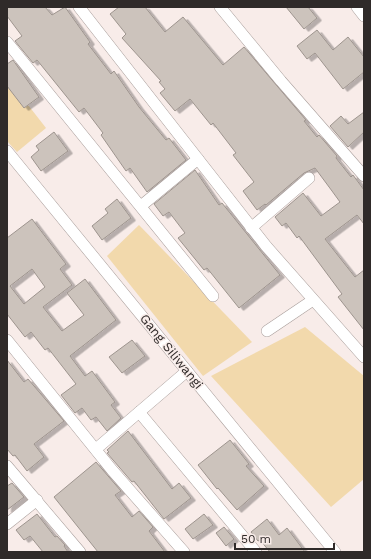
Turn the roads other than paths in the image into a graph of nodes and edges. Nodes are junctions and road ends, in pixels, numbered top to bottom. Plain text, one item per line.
1 (79, 7) edge
2 (220, 7) edge
3 (357, 7) edge
4 (364, 16) edge
5 (7, 42) edge
6 (7, 151) edge
7 (198, 159) junction
8 (364, 176) edge
9 (309, 178) dead end
10 (141, 206) junction
11 (251, 228) junction
12 (213, 296) dead end
13 (313, 300) junction
14 (266, 331) dead end
15 (7, 340) edge
16 (364, 358) edge
17 (188, 371) junction
18 (139, 412) junction
19 (96, 449) junction
20 (7, 466) edge
21 (37, 500) junction
22 (7, 524) edge
23 (80, 552) edge
24 (184, 552) edge
25 (256, 552) edge
26 (335, 552) edge

1 - 7 street
2 - 8 street
3 - 4 street
5 - 10 street
6 - 17 street, Gang Siliwangi
7 - 10 street
7 - 11 street
9 - 11 street
10 - 12 street
11 - 13 street
13 - 14 street
13 - 16 street
15 - 19 street
17 - 18 street
17 - 26 street, Gang Siliwangi
18 - 19 street
18 - 25 street
19 - 24 street
20 - 21 street
21 - 22 street
21 - 23 street

